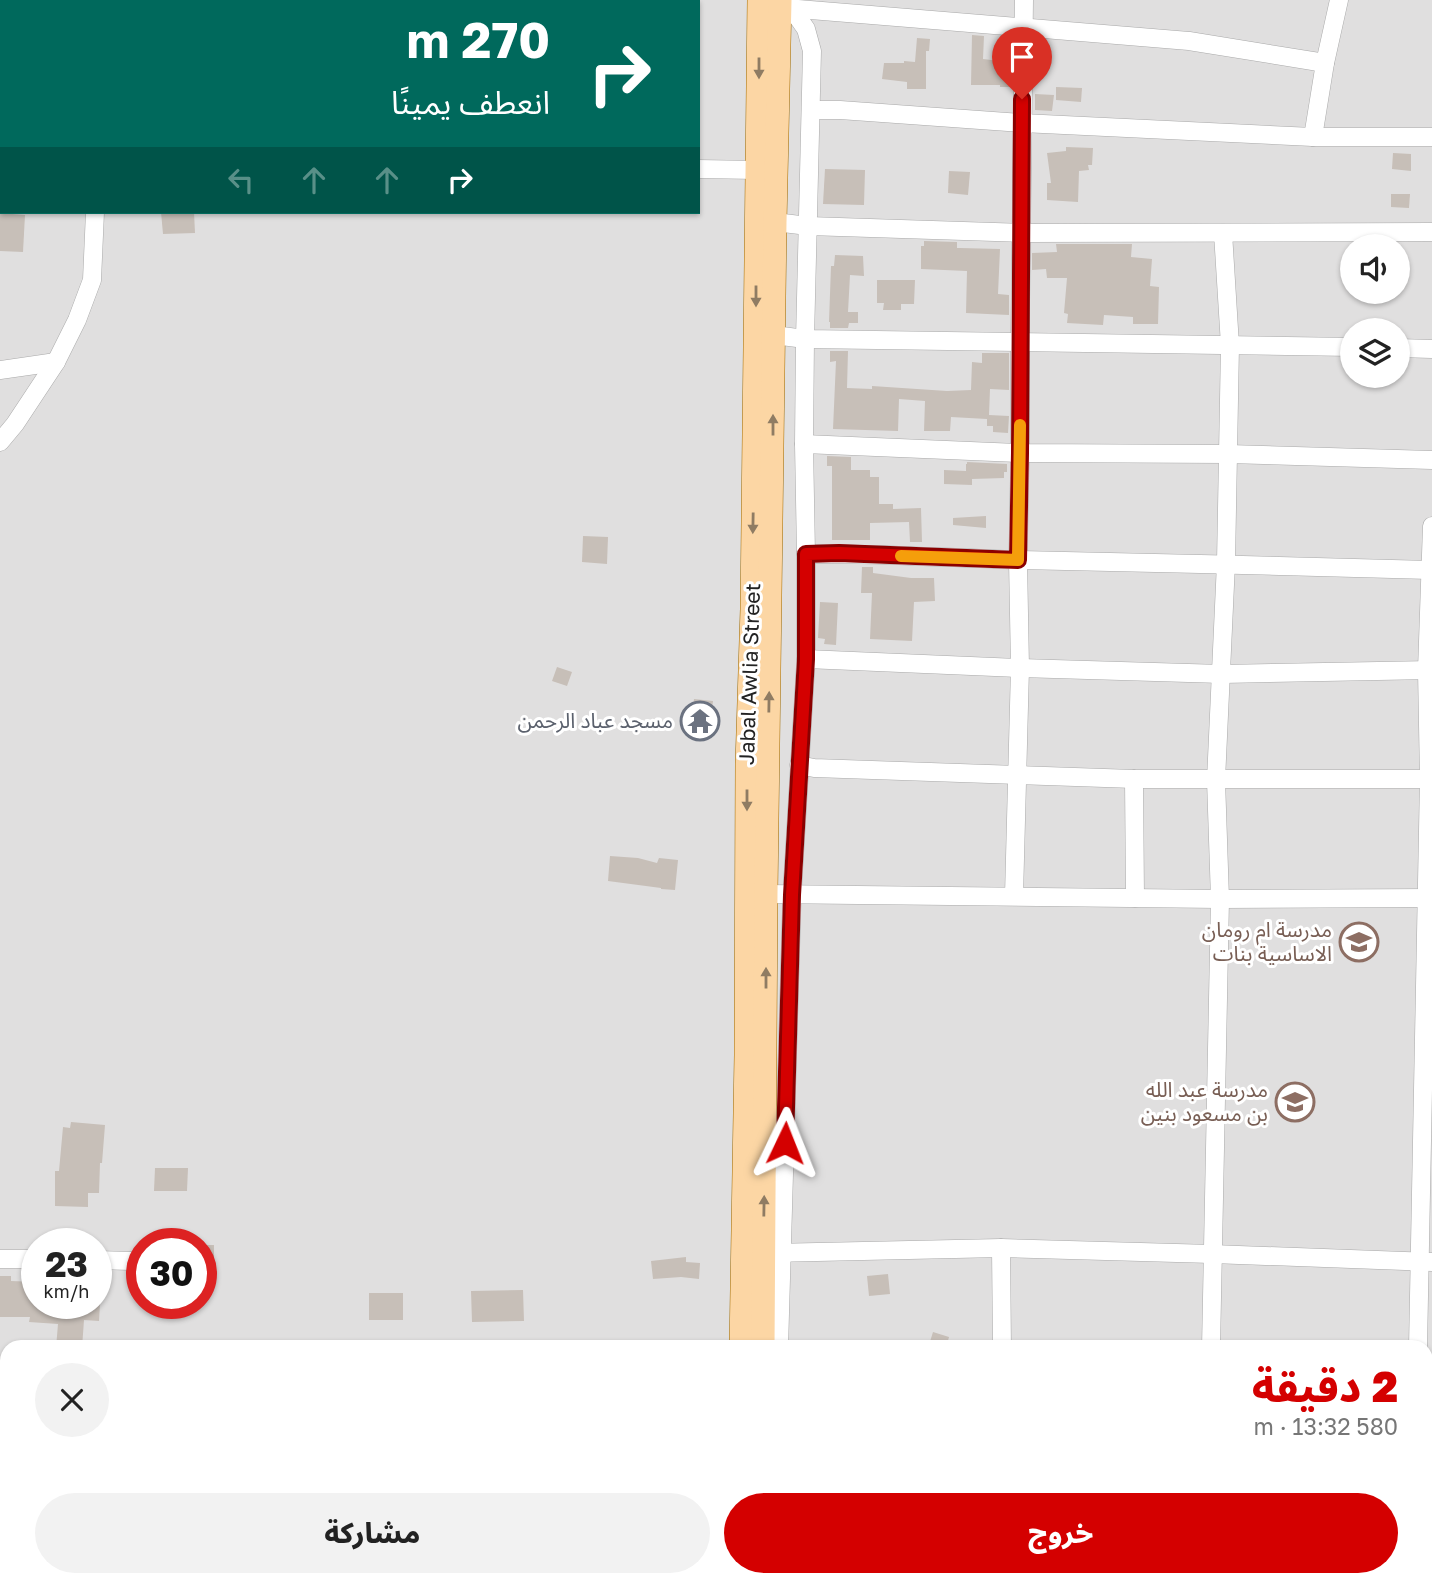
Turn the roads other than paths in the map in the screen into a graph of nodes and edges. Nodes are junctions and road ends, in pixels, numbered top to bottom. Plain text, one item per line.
1 (1024, 0) edge
2 (1339, 0) edge
3 (778, 4) edge
4 (1023, 27) junction
5 (1325, 63) junction
6 (811, 110) junction
7 (1022, 123) junction
8 (1313, 137) junction
9 (1432, 137) edge
10 (700, 169) edge
11 (757, 170) junction
12 (95, 214) edge
13 (775, 222) junction
14 (807, 226) junction
15 (1432, 232) edge
16 (1022, 233) junction
17 (1223, 233) junction
18 (774, 335) junction
19 (805, 339) junction
20 (1020, 343) junction
21 (1230, 345) junction
22 (1340, 347) edge
23 (1410, 348) edge
24 (1432, 349) edge
25 (56, 362) junction
26 (0, 370) edge
27 (0, 442) edge
28 (804, 444) junction
29 (1020, 453) junction
30 (1228, 453) junction
31 (1432, 460) edge
32 (1432, 526) edge
33 (806, 554) junction
34 (1018, 560) junction
35 (1226, 563) junction
36 (1430, 570) edge
37 (806, 659) junction
38 (1020, 668) junction
39 (1430, 670) edge
40 (1222, 674) junction
41 (799, 765) junction
42 (1016, 776) junction
43 (1134, 779) junction
44 (1431, 779) edge
45 (1216, 780) junction
46 (766, 894) junction
47 (792, 895) junction
48 (1014, 896) junction
49 (1135, 898) junction
50 (1429, 898) edge
51 (1220, 899) junction
52 (1001, 1248) junction
53 (773, 1253) junction
54 (1212, 1254) junction
55 (0, 1258) edge
56 (21, 1259) edge
57 (1425, 1262) edge
58 (741, 1340) edge
59 (764, 1340) edge
60 (778, 1340) edge
61 (1002, 1340) edge
62 (1211, 1340) edge
63 (1419, 1340) edge

1 - 4 street
2 - 5 street
3 - 4 street
3 - 6 street
3 -> 11 main road, Jabal Awlia Street
3 - 13 main road, Jabal Awlia Street
4 - 5 street
4 - 7 street
5 - 8 street
6 - 7 street
6 - 14 street
7 - 8 street
7 - 16 street
8 - 9 street
10 - 11 street
11 -> 58 main road, Jabal Awlia Street
12 - 25 street
13 - 14 street
13 - 18 main road, Jabal Awlia Street
14 - 16 street
14 - 19 street
15 - 17 street
16 - 17 street
16 - 20 street
17 - 21 street
18 - 19 street
46 -> 18 main road, Jabal Awlia Street
19 - 20 street
19 - 28 street
20 - 21 street
20 - 29 street
21 - 22 street
21 - 30 street
23 - 24 street
25 - 26 street
25 - 27 street
28 - 29 street
28 - 33 street
29 - 30 street
29 - 34 street
30 - 31 street
30 - 35 street
32 - 36 street
33 - 34 street
33 - 37 street
34 - 35 street
34 - 38 street
35 - 36 street
35 - 40 street
36 - 39 street
37 - 38 street
37 - 41 street
38 - 40 street
38 - 42 street
39 - 40 street
39 - 44 street
40 - 45 street
41 - 42 street
41 - 47 street
42 - 43 street
42 - 48 street
43 - 45 street
43 - 49 street
44 - 45 street
44 - 50 street
45 - 51 street
46 - 47 street
53 -> 46 main road, Jabal Awlia Street
47 - 48 street
47 - 53 street
48 - 49 street
49 - 51 street
50 - 51 street
50 - 57 street
51 - 54 street
52 - 53 street
52 - 54 street
52 - 61 street
53 - 59 main road, Jabal Awlia Street
53 - 60 street
54 - 57 street
54 - 62 street
55 - 56 street
57 - 63 street

